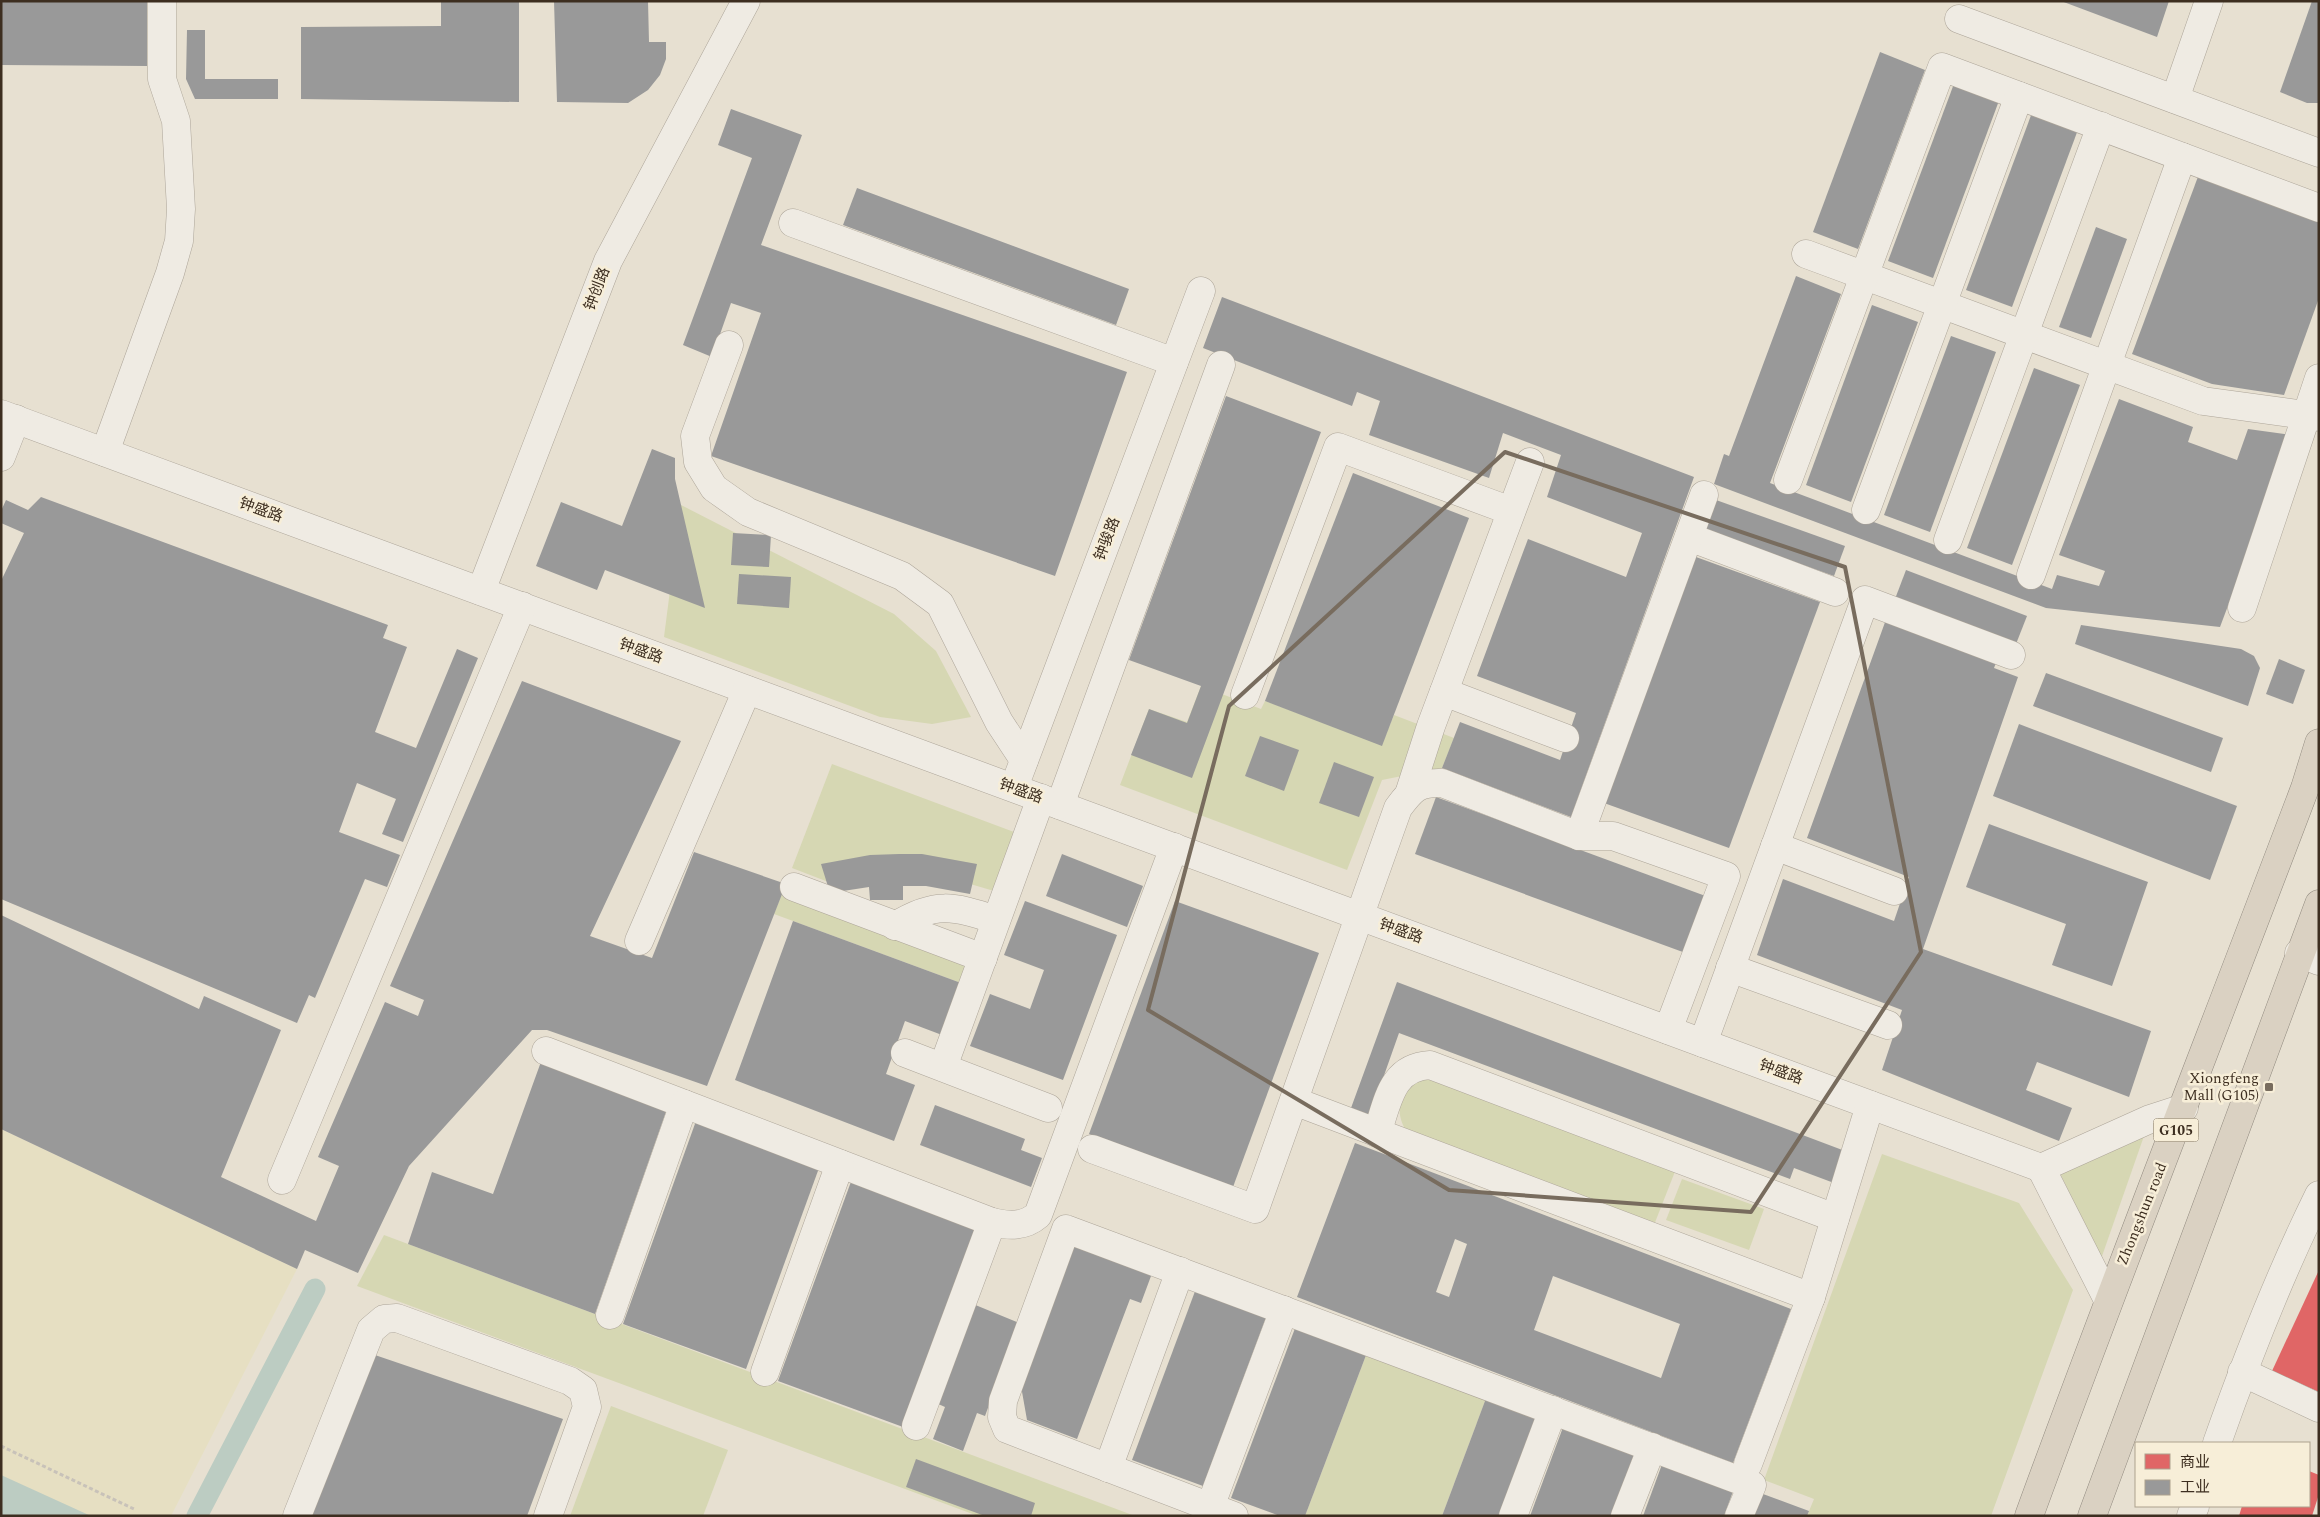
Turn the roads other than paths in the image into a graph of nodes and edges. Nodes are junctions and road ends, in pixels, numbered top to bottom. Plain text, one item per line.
1 (162, 1) edge
2 (746, 1) edge
3 (2209, 1) edge
4 (1959, 19) dead end
5 (2019, 96) junction
6 (2175, 99) junction
7 (2100, 126) junction
8 (2319, 153) edge
9 (2182, 157) junction
10 (2319, 208) edge
11 (793, 223) dead end
12 (1806, 254) dead end
13 (1863, 276) junction
14 (1201, 291) dead end
15 (1941, 305) junction
16 (2024, 336) junction
17 (729, 345) dead end
18 (1174, 362) junction
19 (1221, 364) dead end
20 (2105, 367) junction
21 (2319, 378) edge
22 (2313, 416) edge
23 (8, 417) edge
24 (105, 452) junction
25 (1, 456) edge
26 (1530, 462) dead end
27 (1788, 480) dead end
28 (1704, 495) dead end
29 (1866, 510) dead end
30 (1511, 511) junction
31 (1689, 537) junction
32 (1948, 540) dead end
33 (2030, 575) dead end
34 (481, 591) junction
35 (1835, 592) dead end
36 (522, 606) junction
37 (2242, 608) dead end
38 (2011, 655) dead end
39 (747, 690) junction
40 (1444, 692) junction
41 (1244, 695) dead end
42 (1565, 738) dead end
43 (2319, 743) edge
44 (1024, 760) junction
45 (1014, 788) junction
46 (1410, 791) junction
47 (1050, 802) junction
48 (1579, 836) junction
49 (1775, 846) junction
50 (1174, 847) junction
51 (794, 887) dead end
52 (1894, 891) dead end
53 (1360, 916) junction
54 (2316, 918) edge
55 (996, 920) junction
56 (895, 926) junction
57 (639, 941) dead end
58 (2309, 957) edge
59 (983, 958) junction
60 (1730, 968) junction
61 (1888, 1025) dead end
62 (1668, 1030) junction
63 (1703, 1043) junction
64 (546, 1051) dead end
65 (905, 1053) dead end
66 (942, 1067) junction
67 (1294, 1101) junction
68 (684, 1104) junction
69 (1870, 1105) junction
70 (1048, 1108) dead end
71 (2184, 1108) junction
72 (1377, 1133) junction
73 (1092, 1149) dead end
74 (840, 1164) junction
75 (2041, 1168) junction
76 (282, 1180) dead end
77 (2319, 1195) edge
78 (1836, 1218) junction
79 (992, 1222) junction
80 (1180, 1272) junction
81 (1811, 1297) junction
82 (2108, 1300) junction
83 (1284, 1310) junction
84 (610, 1315) dead end
85 (765, 1372) dead end
86 (2242, 1372) junction
87 (2319, 1408) edge
88 (1552, 1410) junction
89 (916, 1426) dead end
90 (2217, 1442) edge
91 (1652, 1447) junction
92 (1748, 1464) dead end
93 (1108, 1468) junction
94 (1222, 1511) edge
95 (297, 1516) edge
96 (548, 1516) edge
97 (1513, 1516) edge
98 (1626, 1516) edge
99 (1740, 1516) edge
100 (2029, 1516) edge
101 (2092, 1516) edge

1 - 24 street
2 - 34 street, 钟创路
3 - 6 street
4 - 6 street
5 - 7 street
5 - 13 street
5 - 15 street
6 - 8 street
7 - 9 street
7 - 16 street
9 - 10 street
9 - 20 street
11 - 18 street
12 - 13 street
13 - 15 street
13 - 27 street
14 - 18 street, 钟骏路
15 - 16 street
15 - 29 street
16 - 20 street
16 - 32 street
17 - 44 street
18 - 44 street, 钟骏路
19 - 47 street
20 - 22 street
20 - 33 street
21 - 22 street
22 - 37 street
23 - 24 street, 钟盛路
23 - 25 street
24 - 34 street, 钟盛路
26 - 30 street
28 - 31 street
30 - 40 street
30 - 41 street
31 - 35 street
31 - 48 street
34 - 36 street, 钟盛路
36 - 39 street, 钟盛路
36 - 76 street
38 - 49 street
39 - 45 street, 钟盛路
39 - 57 street
40 - 42 street
40 - 46 street
43 - 71 highway, Zhongshun road / G105
44 - 45 street, 钟骏路
45 - 47 street, 钟盛路
46 - 48 street
46 - 53 street
47 - 50 street, 钟盛路
47 - 55 street
48 - 62 street
49 - 52 street
49 - 60 street
50 - 53 street, 钟盛路
50 - 79 street
51 - 56 street
53 - 62 street, 钟盛路
53 - 67 street
54 - 58 highway
55 - 56 street
55 - 59 street
56 - 59 street
58 - 101 highway
59 - 66 street
60 - 61 street
60 - 63 street
62 - 63 street, 钟盛路
63 - 69 street, 钟盛路
64 - 68 street
65 - 66 street
66 - 70 street
67 - 72 street
67 - 73 street
68 - 74 street
68 - 84 street
69 - 75 street, 钟盛路
69 - 78 street
71 - 75 street
71 - 82 highway, Zhongshun road / G105
72 - 78 street
72 - 81 street
74 - 79 street
74 - 85 street
75 - 82 street
77 - 86 street
78 - 81 street
79 - 89 street
80 - 83 street
80 - 93 street
80 - 93 street
81 - 92 street
82 - 100 highway, Zhongshun road / G105
83 - 88 street
83 - 94 street
86 - 87 street
86 - 90 street
88 - 91 street
88 - 97 street
91 - 98 street
91 - 99 street
93 - 94 street
95 - 96 street

